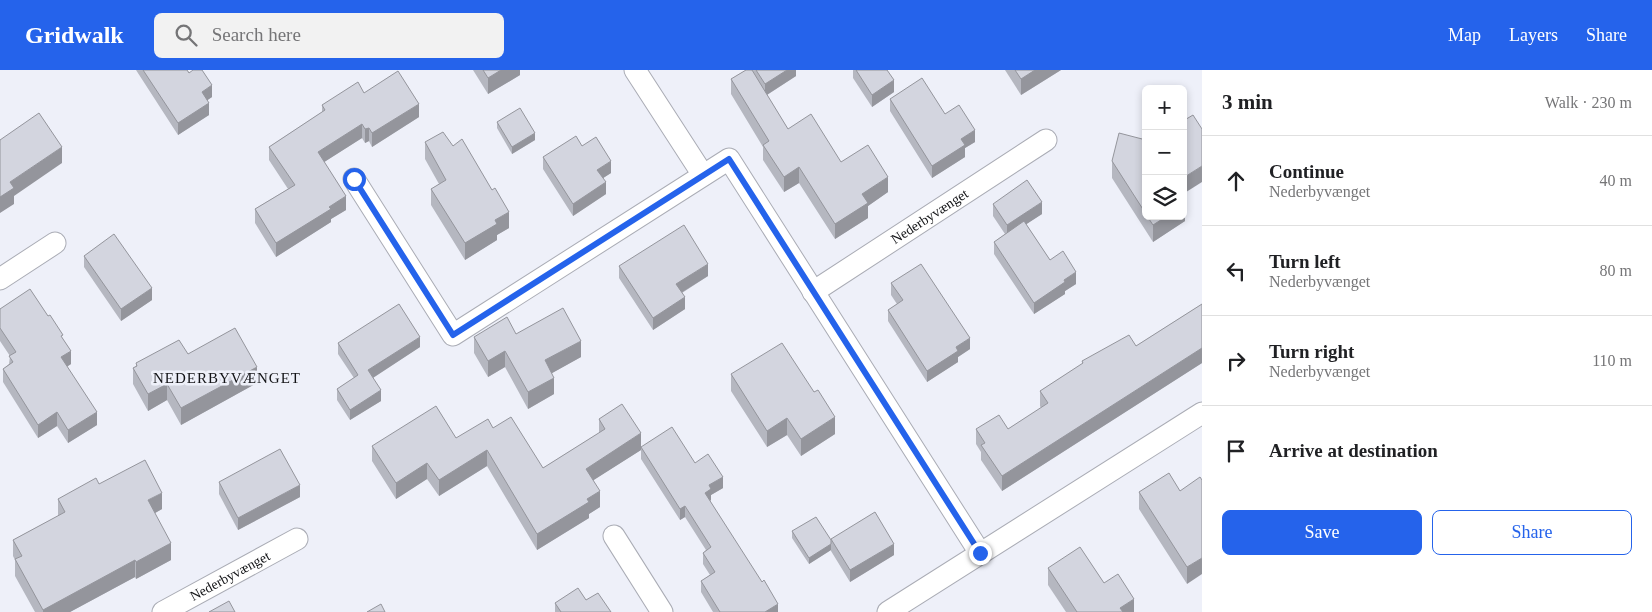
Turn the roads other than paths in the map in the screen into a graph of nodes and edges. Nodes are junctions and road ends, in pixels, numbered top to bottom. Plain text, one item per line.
1 (635, 70) edge
2 (1046, 140) dead end
3 (703, 175) junction
4 (354, 179) dead end
5 (55, 243) dead end
6 (0, 279) edge
7 (813, 292) junction
8 (1202, 413) edge
9 (614, 536) dead end
10 (297, 539) dead end
11 (980, 553) junction
12 (163, 612) edge
13 (662, 612) edge
14 (888, 612) edge

1 - 3 street
2 - 7 street, Nederbyvænget
3 - 4 street
3 - 7 street
5 - 6 street
7 - 11 street
8 - 11 street
9 - 13 street
10 - 12 street, Nederbyvænget
11 - 14 street

